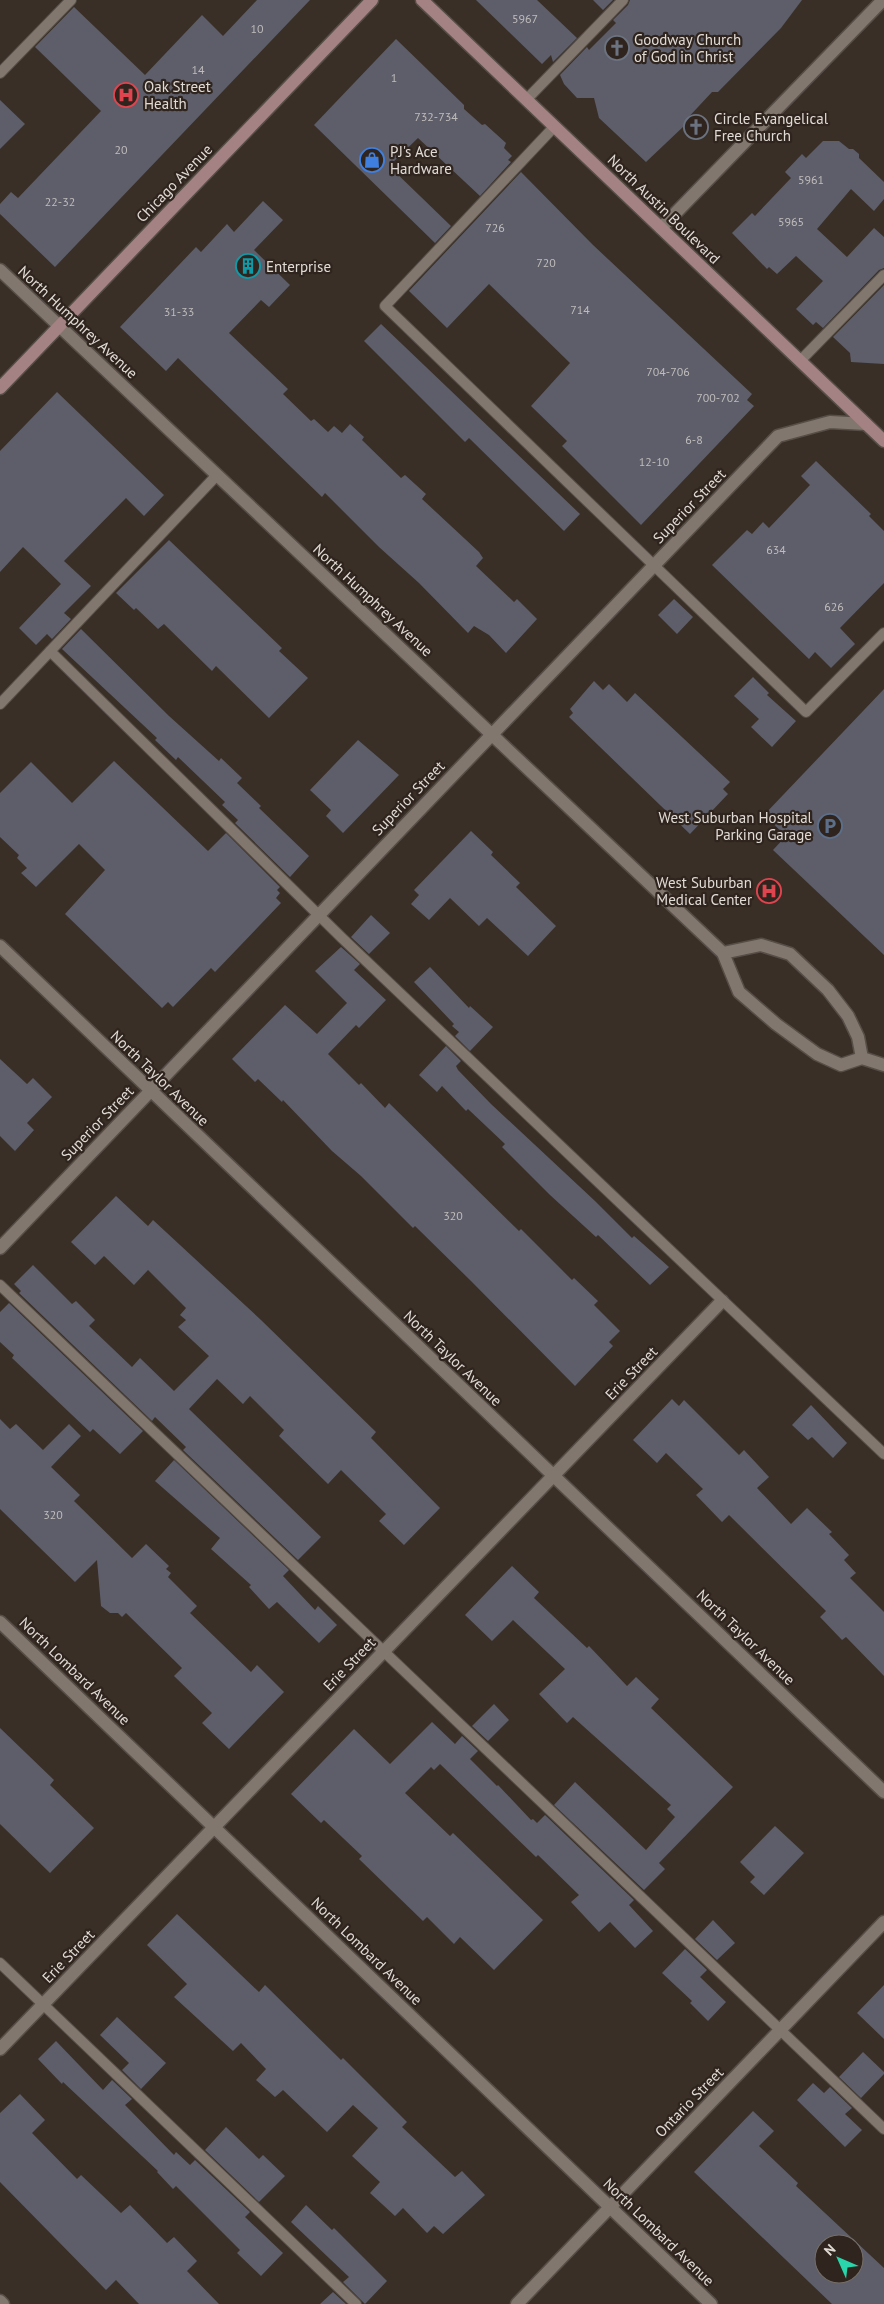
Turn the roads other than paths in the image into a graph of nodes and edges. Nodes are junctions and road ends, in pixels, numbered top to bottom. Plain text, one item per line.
1 (372, 0) edge
2 (422, 0) edge
3 (623, 0) edge
4 (883, 0) edge
5 (69, 1) edge
6 (0, 73) edge
7 (526, 100) junction
8 (554, 127) junction
9 (661, 228) junction
10 (0, 270) edge
11 (884, 275) edge
12 (59, 326) junction
13 (800, 361) junction
14 (0, 388) edge
15 (866, 424) junction
16 (884, 441) edge
17 (217, 475) junction
18 (654, 565) junction
19 (884, 633) edge
20 (50, 650) junction
21 (0, 704) edge
22 (492, 734) junction
23 (319, 915) junction
24 (0, 946) edge
25 (723, 952) junction
26 (862, 1058) junction
27 (884, 1065) edge
28 (151, 1090) junction
29 (0, 1248) edge
30 (0, 1285) edge
31 (722, 1301) junction
32 (884, 1454) edge
33 (554, 1476) junction
34 (0, 1622) edge
35 (384, 1651) junction
36 (884, 1792) edge
37 (215, 1827) junction
38 (884, 1922) edge
39 (0, 1963) edge
40 (43, 2005) junction
41 (781, 2030) junction
42 (0, 2049) edge
43 (884, 2128) edge
44 (610, 2207) junction
45 (0, 2301) edge
46 (3, 2304) edge
47 (356, 2304) edge
48 (517, 2304) edge
49 (711, 2304) edge

1 - 12 street, Chicago Avenue
2 - 7 street, North Austin Boulevard
3 - 7 lane
4 - 9 street
5 - 6 lane
7 - 8 street, North Austin Boulevard
8 - 9 street, North Austin Boulevard
8 - 18 lane
9 - 13 street, North Austin Boulevard
10 - 12 street, North Humphrey Avenue
11 - 13 lane
12 - 14 street, Chicago Avenue
12 - 17 street, North Humphrey Avenue
13 - 15 street, North Austin Boulevard
15 - 16 street, North Austin Boulevard
15 - 18 street, Superior Street
17 - 20 lane
17 - 22 street, North Humphrey Avenue
18 - 19 lane
18 - 22 street, Superior Street
20 - 21 lane
20 - 23 lane
22 - 23 street, Superior Street
22 - 25 street, North Humphrey Avenue
23 - 28 street, Superior Street
23 - 31 lane
24 - 28 street, North Taylor Avenue
25 - 26 street, North Humphrey Avenue
25 - 26 street
26 - 27 street
28 - 29 street, Superior Street
28 - 33 street, North Taylor Avenue
30 - 35 lane
31 - 32 lane
31 - 33 street, Erie Street
33 - 35 street, Erie Street
33 - 36 street, North Taylor Avenue
34 - 37 street, North Lombard Avenue
35 - 37 street, Erie Street
35 - 41 lane
37 - 40 street, Erie Street
37 - 44 street, North Lombard Avenue
38 - 41 street, Ontario Street
39 - 40 lane
40 - 42 street, Erie Street
40 - 47 lane
41 - 43 lane
41 - 44 street, Ontario Street
44 - 48 street, Ontario Street
44 - 49 street, North Lombard Avenue
45 - 46 street

